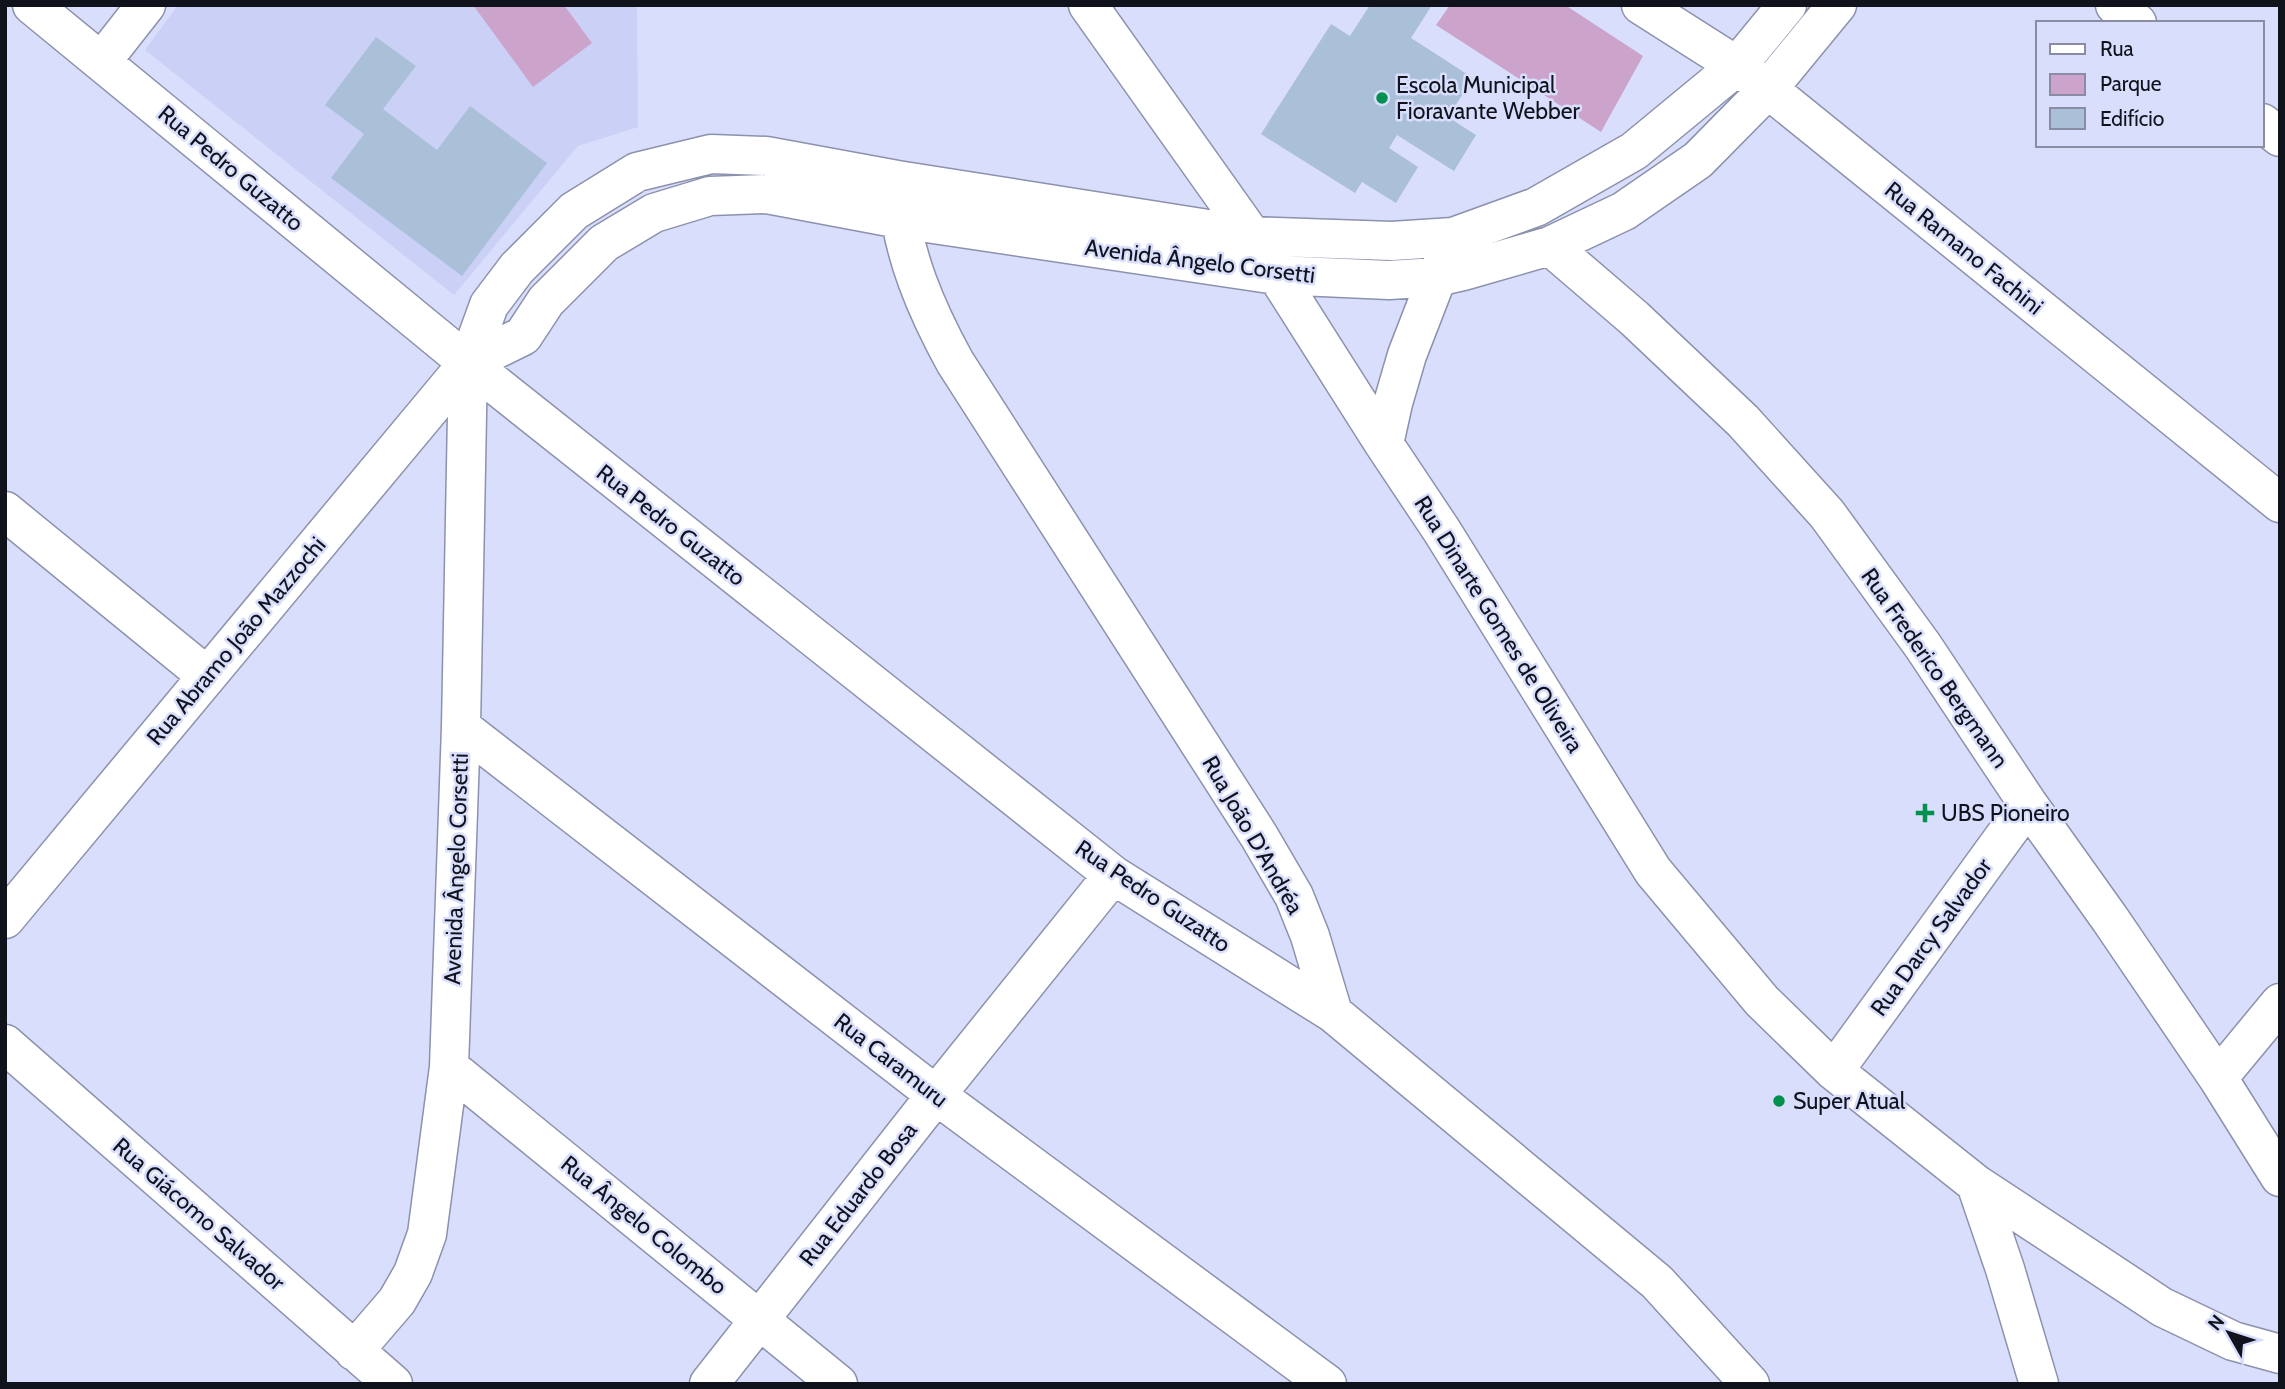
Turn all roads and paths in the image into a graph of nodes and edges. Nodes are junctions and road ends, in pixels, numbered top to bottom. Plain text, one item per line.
1 (32, 5) edge
2 (146, 5) edge
3 (1088, 5) edge
4 (1640, 5) edge
5 (1787, 5) edge
6 (1837, 5) edge
7 (2115, 5) edge
8 (2135, 21) edge
9 (102, 61) junction
10 (1737, 66) junction
11 (1768, 89) junction
12 (2264, 125) edge
13 (2280, 137) edge
14 (637, 173) junction
15 (897, 180) junction
16 (654, 212) junction
17 (900, 219) junction
18 (1252, 236) junction
19 (1453, 237) junction
20 (1550, 246) junction
21 (1277, 275) junction
22 (1437, 277) junction
23 (489, 304) joint
24 (523, 336) joint
25 (468, 363) junction
26 (1384, 444) junction
27 (2280, 503) edge
28 (5, 511) edge
29 (207, 676) junction
30 (461, 727) junction
31 (2028, 804) junction
32 (1114, 875) junction
33 (5, 919) edge
34 (2280, 1003) edge
35 (1334, 1013) junction
36 (5, 1044) edge
37 (449, 1067) junction
38 (1834, 1071) junction
39 (2218, 1078) junction
40 (936, 1095) junction
41 (2280, 1177) edge
42 (1976, 1184) junction
43 (760, 1319) junction
44 (354, 1351) junction
45 (2280, 1354) edge
46 (393, 1384) edge
47 (709, 1384) edge
48 (838, 1384) edge
49 (1327, 1384) edge
50 (1750, 1384) edge
51 (2039, 1384) edge

1 - 9 street, Rua Pedro Guzatto
2 - 9 street
3 - 18 street, Rua Dinarte Gomes de Oliveira
4 - 10 street, Rua Ramano Fachini
5 - 10 street, Avenida Ângelo Corsetti
6 - 11 street, Avenida Ângelo Corsetti
7 - 8 street
9 - 25 street, Rua Pedro Guzatto
10 - 11 street, Rua Ramano Fachini
10 - 19 street, Avenida Ângelo Corsetti
11 - 20 street, Avenida Ângelo Corsetti
11 - 27 street, Rua Ramano Fachini
12 - 13 street
14 - 15 street, Avenida Ângelo Corsetti
14 - 16 street
14 - 23 street, Avenida Ângelo Corsetti
15 - 17 street, Rua João D'Andréa
15 - 18 street, Avenida Ângelo Corsetti
16 - 17 street, Avenida Ângelo Corsetti
16 - 24 street, Avenida Ângelo Corsetti
17 - 21 street, Avenida Ângelo Corsetti
17 - 35 street, Rua João D'Andréa
18 - 19 street, Avenida Ângelo Corsetti
18 - 21 street, Rua Dinarte Gomes de Oliveira
19 - 22 street
20 - 22 street, Avenida Ângelo Corsetti
20 - 31 street, Rua Frederico Bergmann
21 - 22 street, Avenida Ângelo Corsetti
21 - 26 street, Rua Dinarte Gomes de Oliveira
22 - 26 street
23 - 25 street, Rua Abramo João Mazzochi
24 - 25 street, Rua Abramo João Mazzochi
25 - 29 street, Rua Abramo João Mazzochi
25 - 30 street, Avenida Ângelo Corsetti
25 - 32 street, Rua Pedro Guzatto
26 - 38 street, Rua Dinarte Gomes de Oliveira
28 - 29 street
29 - 33 street, Rua Abramo João Mazzochi
30 - 37 street, Avenida Ângelo Corsetti
30 - 40 street, Rua Caramuru
31 - 38 street, Rua Darcy Salvador
31 - 39 street, Rua Frederico Bergmann
32 - 35 street, Rua Pedro Guzatto
32 - 40 street, Rua Eduardo Bosa
34 - 39 street
35 - 50 street
36 - 44 street, Rua Giácomo Salvador
37 - 43 street, Rua Ângelo Colombo
37 - 44 street, Avenida Ângelo Corsetti
38 - 42 street, Rua Dinarte Gomes de Oliveira
39 - 41 street, Rua Frederico Bergmann
40 - 43 street, Rua Eduardo Bosa
40 - 49 street, Rua Caramuru
42 - 45 street, Rua Dinarte Gomes de Oliveira
42 - 51 street
43 - 47 street, Rua Eduardo Bosa
43 - 48 street, Rua Ângelo Colombo
44 - 46 street, Rua Giácomo Salvador

